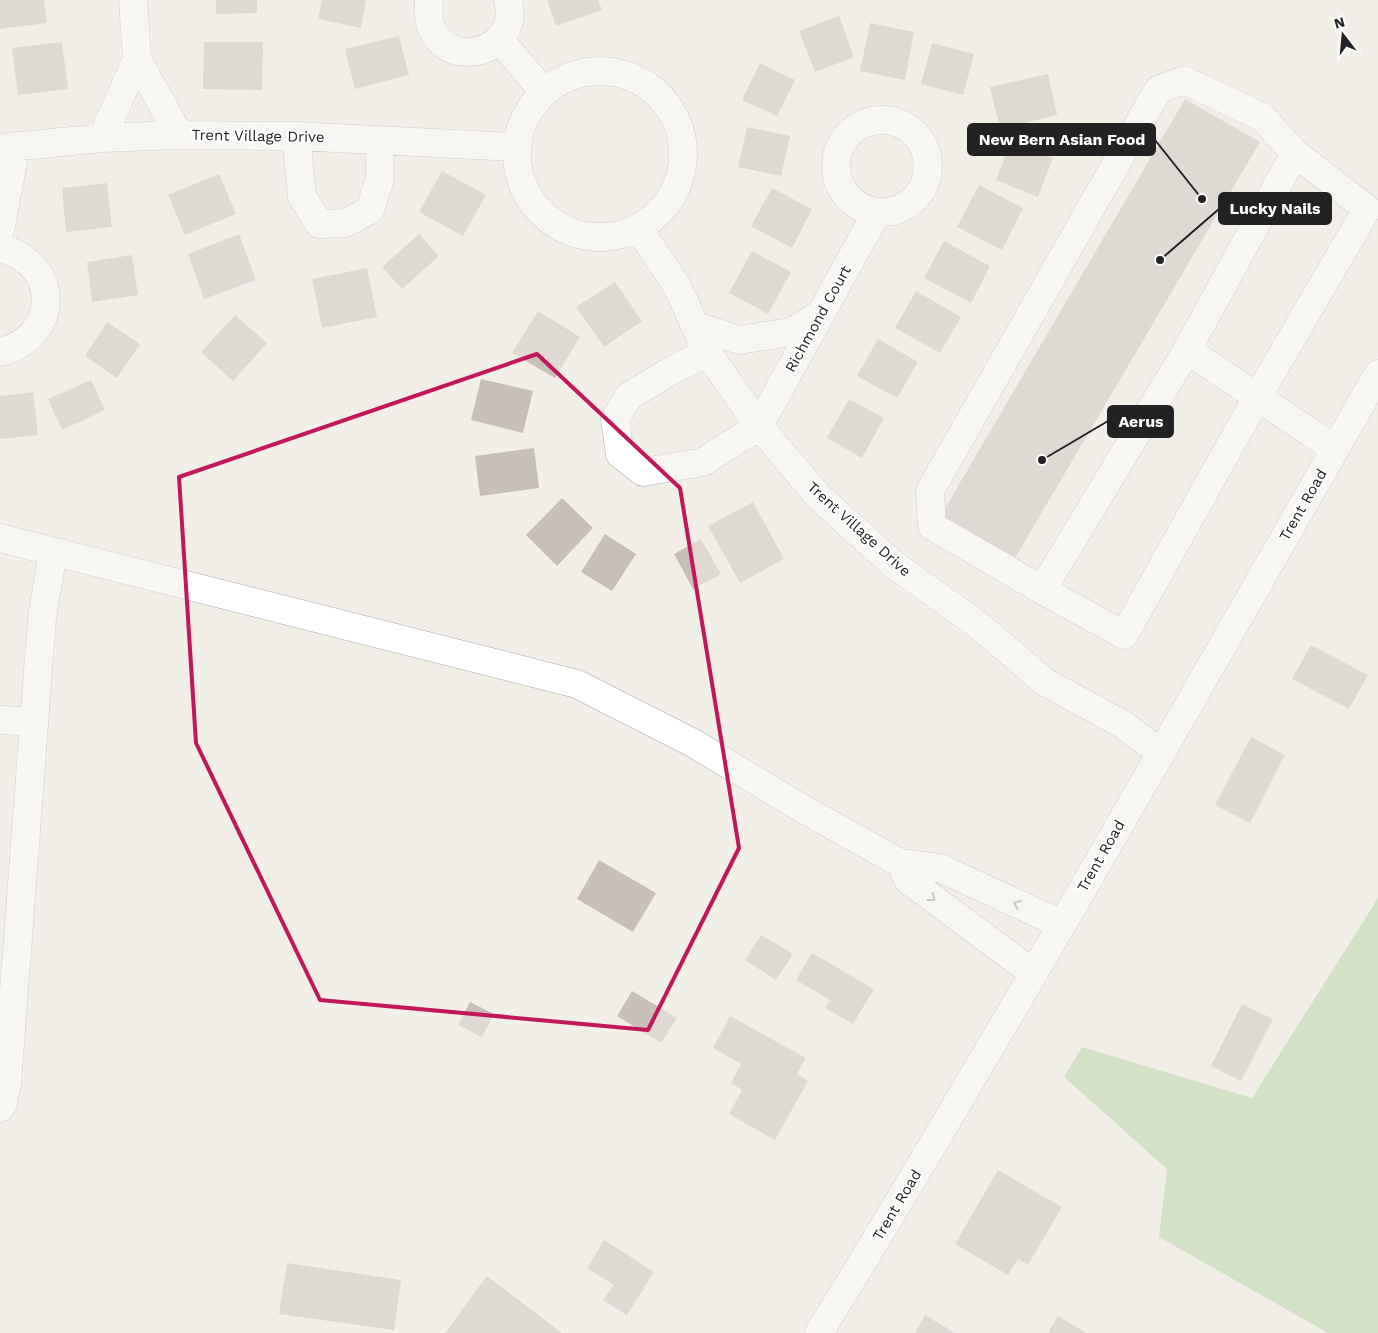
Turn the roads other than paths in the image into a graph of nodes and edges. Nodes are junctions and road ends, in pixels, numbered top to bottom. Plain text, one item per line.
1 (132, 0) edge
2 (429, 0) edge
3 (508, 0) edge
4 (499, 39) junction
5 (137, 58) junction
6 (544, 92) junction
7 (179, 135) junction
8 (296, 136) junction
9 (102, 138) junction
10 (379, 140) junction
11 (8, 147) edge
12 (517, 147) junction
13 (1295, 153) junction
14 (877, 212) dead end
15 (638, 228) junction
16 (0, 231) edge
17 (0, 248) edge
18 (821, 314) junction
19 (696, 326) junction
20 (1187, 350) junction
21 (0, 352) edge
22 (707, 352) junction
23 (1378, 374) edge
24 (1258, 396) junction
25 (759, 426) junction
26 (1335, 449) junction
27 (0, 538) edge
28 (53, 552) junction
29 (1042, 590) junction
30 (0, 720) edge
31 (34, 722) junction
32 (1161, 753) junction
33 (900, 863) junction
34 (1062, 924) junction
35 (1033, 973) junction
36 (0, 1108) edge
37 (819, 1333) edge

1 - 5 street
2 - 4 street
3 - 4 street
4 - 6 street
5 - 7 street
5 - 9 street
6 - 12 street
6 - 15 street
7 - 8 street, Trent Village Drive
7 - 9 street, Trent Village Drive
8 - 10 street, Trent Village Drive
8 - 10 street
9 - 11 street, Trent Village Drive
10 - 12 street, Trent Village Drive
11 - 16 street
12 - 15 street
13 - 20 street
13 - 24 street
13 - 29 street
14 - 18 street, Richmond Court
15 - 19 street, Trent Village Drive
17 - 21 street
18 - 19 street
18 - 25 street, Richmond Court
19 - 22 street, Trent Village Drive
20 - 24 street
20 - 29 street
22 - 25 street, Trent Village Drive
22 - 25 street
23 - 26 street, Trent Road
24 - 26 street
24 - 29 street
25 - 32 street, Trent Village Drive
26 - 32 street, Trent Road
27 - 28 street
28 - 31 street
28 - 33 street
30 - 31 street
31 - 36 street
32 - 34 street, Trent Road
34 -> 33 street
33 -> 35 street
34 - 35 street, Trent Road
35 - 37 street, Trent Road

